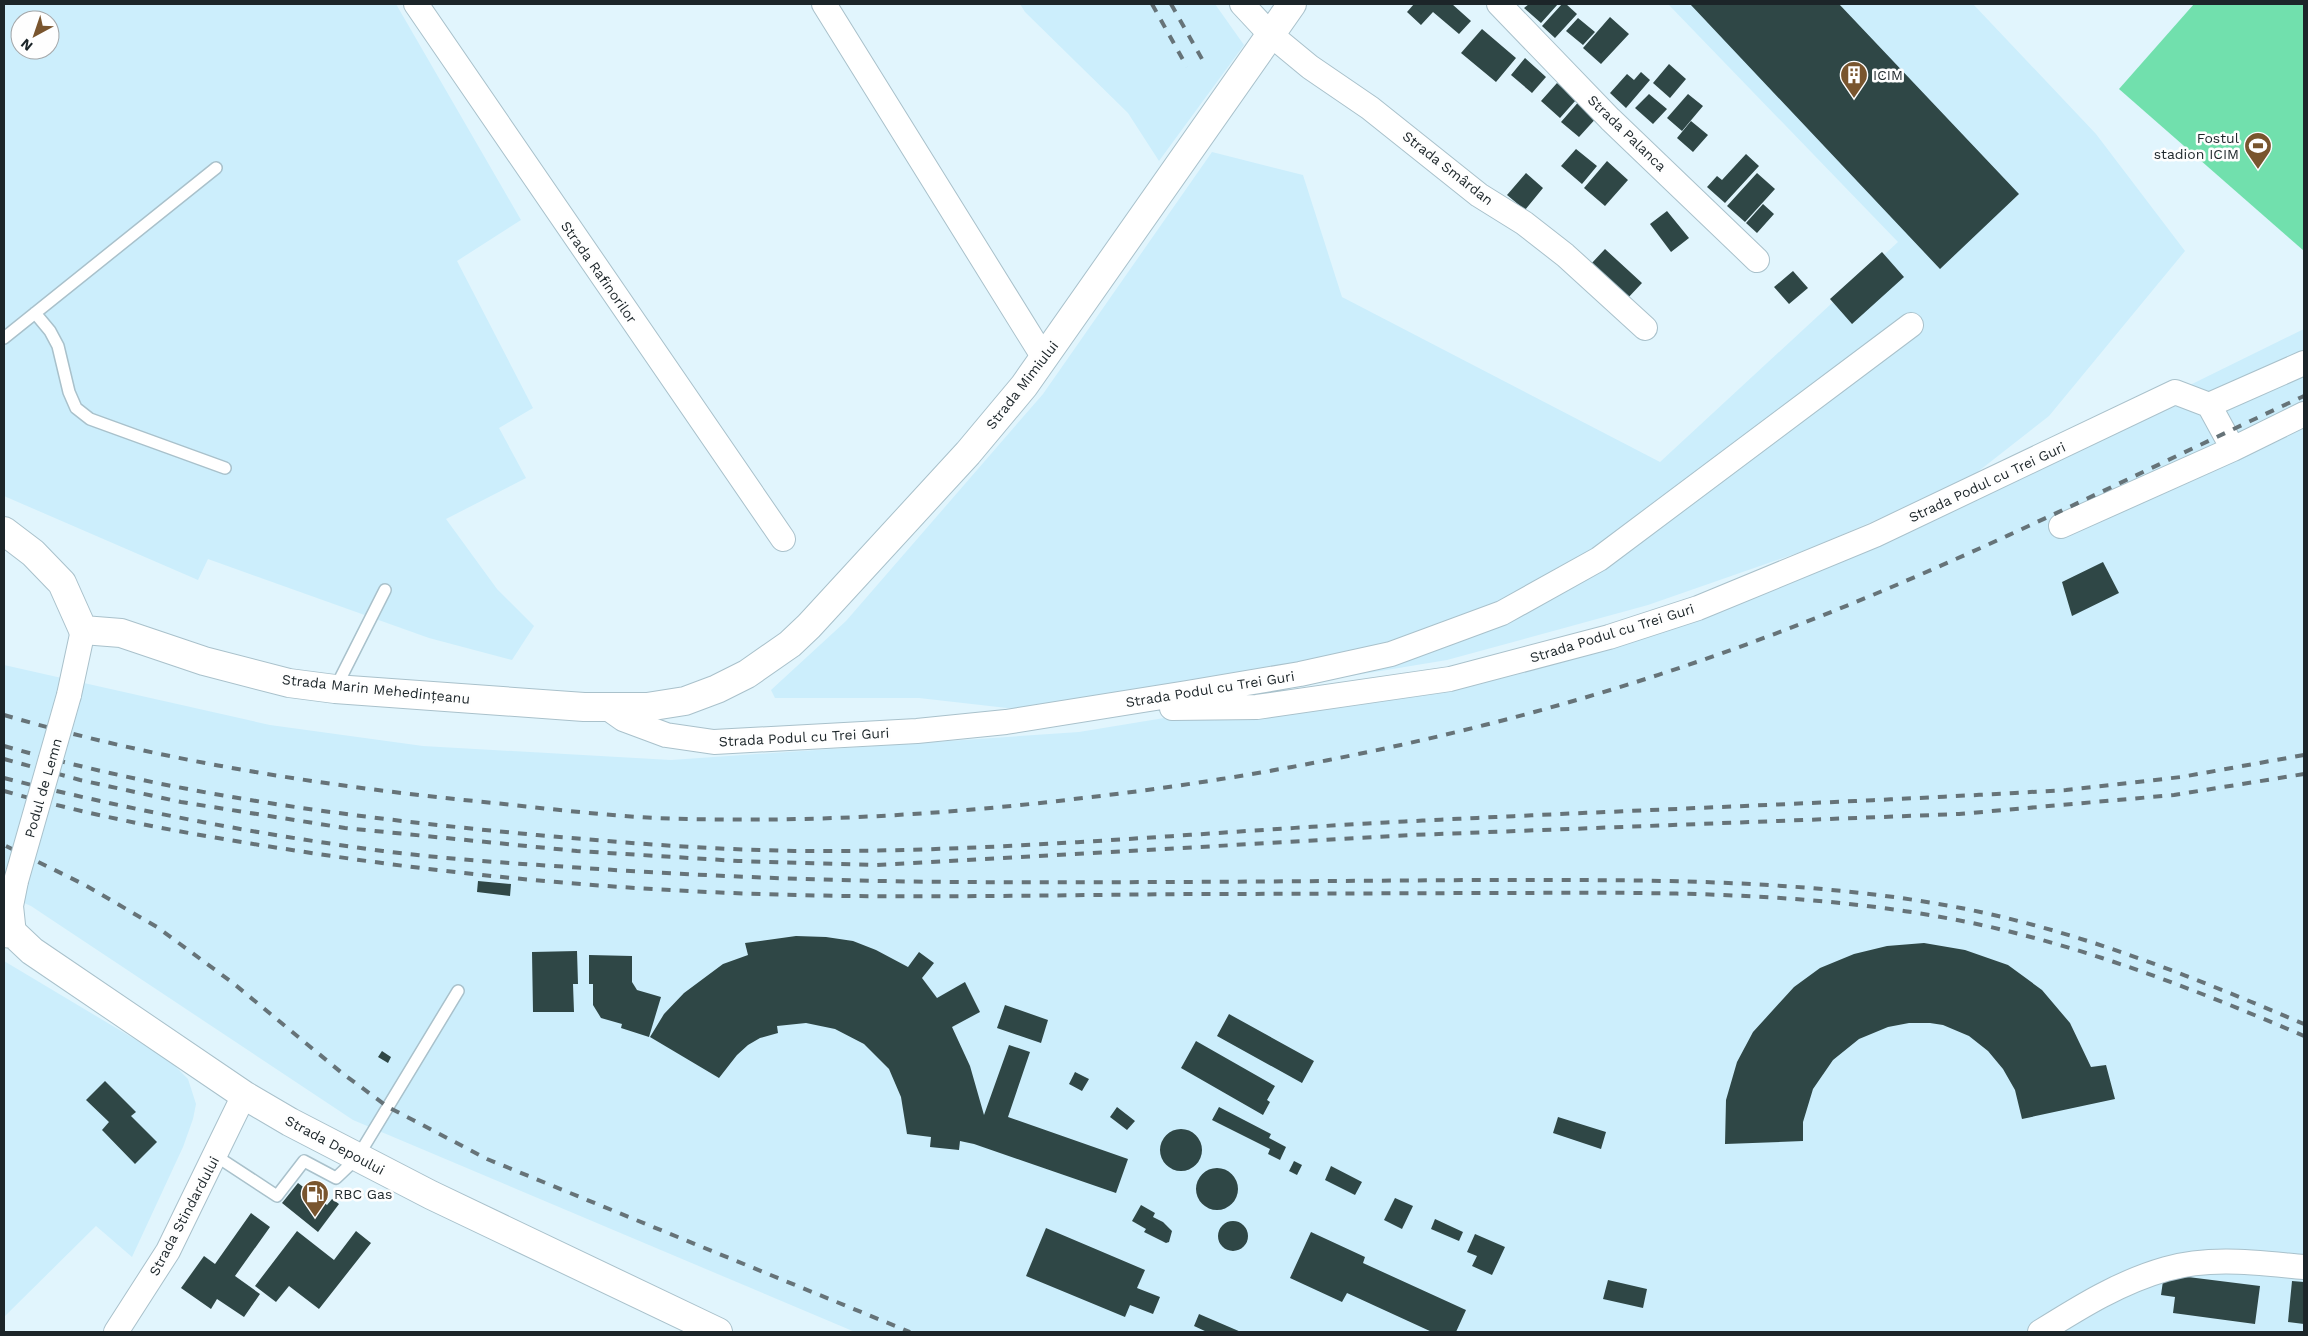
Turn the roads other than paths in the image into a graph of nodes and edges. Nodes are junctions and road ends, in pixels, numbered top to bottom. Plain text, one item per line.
1 (416, 4) edge
2 (824, 4) edge
3 (1242, 4) edge
4 (1292, 4) edge
5 (1499, 4) edge
6 (1270, 34) junction
7 (216, 168) dead end
8 (1757, 260) dead end
9 (35, 312) junction
10 (1911, 325) dead end
11 (1644, 328) dead end
12 (4, 338) edge
13 (1044, 358) junction
14 (2304, 363) edge
15 (2207, 404) junction
16 (2304, 414) edge
17 (2233, 449) junction
18 (225, 468) dead end
19 (2061, 526) dead end
20 (4, 532) edge
21 (783, 539) dead end
22 (385, 590) dead end
23 (83, 630) junction
24 (335, 689) junction
25 (685, 700) joint
26 (606, 707) junction
27 (1098, 708) junction
28 (9, 933) edge
29 (458, 992) dead end
30 (244, 1095) junction
31 (216, 1156) junction
32 (357, 1158) junction
33 (2304, 1267) edge
34 (711, 1331) edge
35 (116, 1332) edge
36 (2040, 1332) edge

1 - 21 street, Strada Rafinorilor
2 - 13 street
3 - 6 street, Strada Smârdan
4 - 6 street, Strada Mimiului
5 - 8 street, Strada Palanca
6 - 11 street, Strada Smârdan
6 - 13 street, Strada Mimiului
7 - 9 lane
9 - 12 lane
9 - 18 lane
10 - 27 street, Strada Podul cu Trei Guri
13 - 25 street, Strada Mimiului
14 - 15 street
15 - 17 street
15 - 27 street, Strada Podul cu Trei Guri
16 - 17 street
17 - 19 street
20 - 23 street
22 - 24 lane
23 - 24 street, Strada Marin Mehedințeanu
23 - 28 street, Podul de Lemn, bridge
24 - 26 street, Strada Marin Mehedințeanu
25 - 26 street, Strada Marin Mehedințeanu
26 - 27 street, Strada Podul cu Trei Guri
28 - 30 street, Strada Depoului
29 - 32 lane
30 - 31 street, Strada Stindardului
30 - 32 street, Strada Depoului
31 - 32 lane
31 - 35 street, Strada Stindardului
32 - 34 street, Strada Depoului
33 - 36 street

